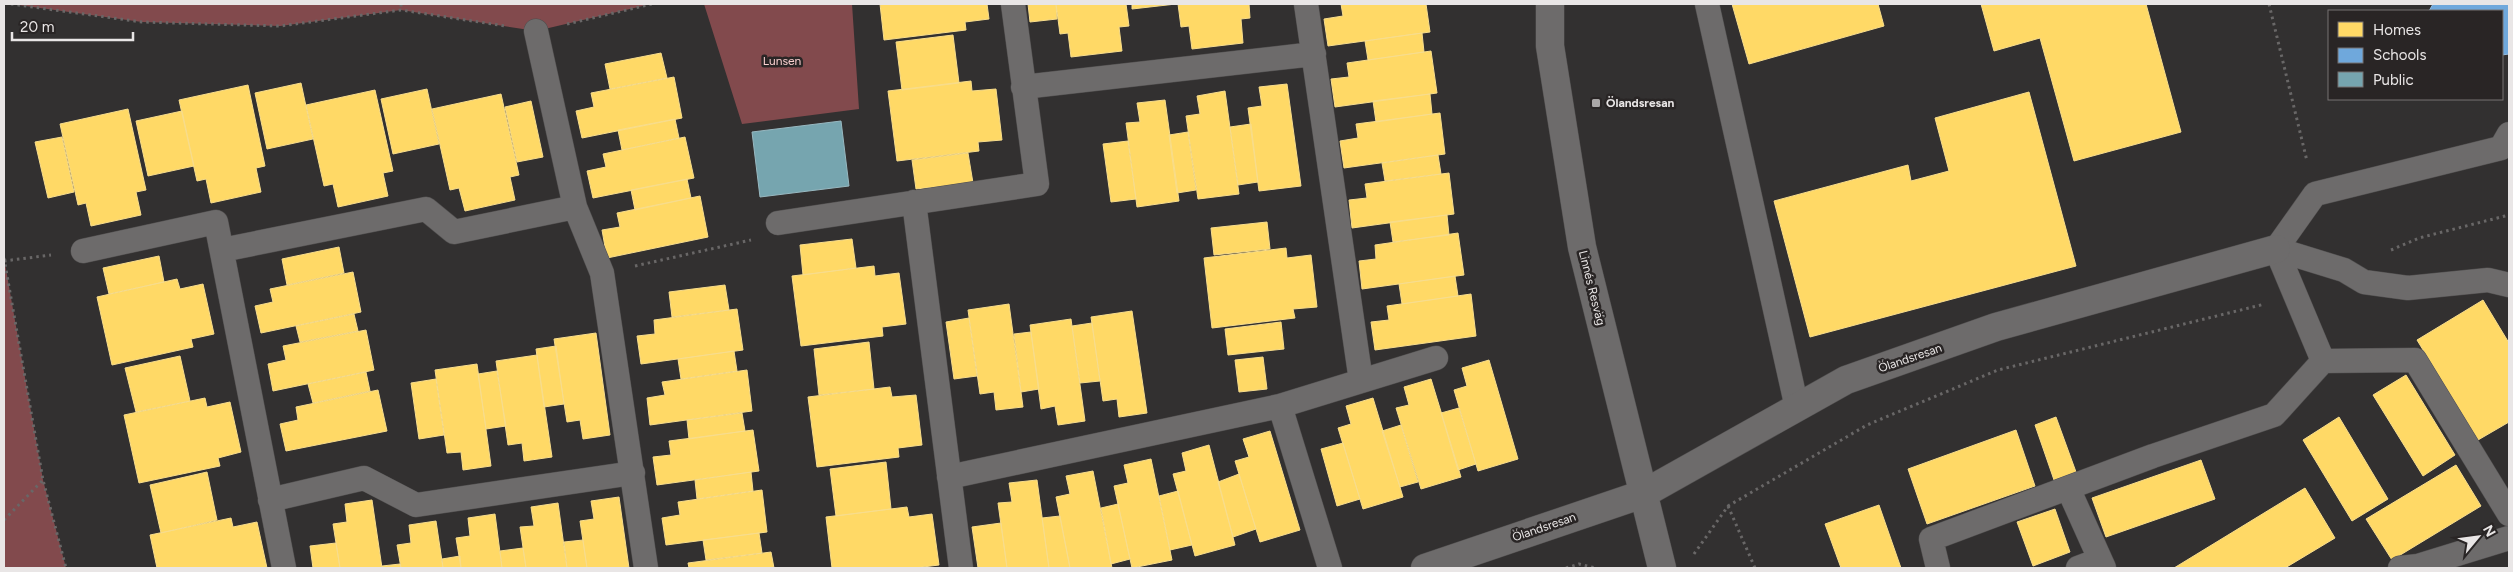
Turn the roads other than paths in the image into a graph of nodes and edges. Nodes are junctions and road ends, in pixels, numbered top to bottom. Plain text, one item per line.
1 (1013, 4) edge
2 (1306, 4) edge
3 (1550, 4) edge
4 (1707, 4) edge
5 (536, 31) road end
6 (1314, 54) junction
7 (1023, 87) junction
8 (2509, 134) edge
9 (914, 202) junction
10 (575, 207) junction
11 (778, 223) road end
12 (2276, 249) junction
13 (222, 250) junction
14 (83, 251) road end
15 (2509, 285) edge
16 (1436, 358) dead end
17 (2323, 360) junction
18 (1361, 381) junction
19 (1280, 406) junction
20 (1797, 408) junction
21 (633, 473) junction
22 (949, 477) junction
23 (2068, 488) junction
24 (1643, 494) junction
25 (270, 500) junction
26 (2509, 514) edge
27 (2509, 538) edge
28 (1662, 566) edge
29 (2094, 566) edge
30 (284, 568) edge
31 (646, 568) edge
32 (961, 568) edge
33 (1330, 568) edge
34 (1424, 568) edge
35 (1938, 568) edge
36 (2400, 568) edge

1 - 7 lane
2 - 6 lane
3 - 24 street, Linnés Resväg
4 - 20 lane
5 - 10 lane
6 - 7 lane
6 - 18 lane
7 - 9 lane
8 - 12 lane
9 - 11 lane
9 - 22 lane
10 - 13 lane
10 - 21 lane
12 - 15 lane
12 - 17 lane
12 - 20 street, Ölandsresan
13 - 14 lane
13 - 25 lane
16 - 18 lane
17 - 23 lane
17 - 26 lane
18 - 19 lane
19 - 22 lane
19 - 33 lane
20 - 24 street, Ölandsresan
21 - 25 lane
21 - 31 lane
22 - 32 lane
23 - 29 lane
23 - 35 lane
24 - 28 street, Linnés Resväg
24 - 34 street, Ölandsresan
25 - 30 lane
27 - 36 lane

